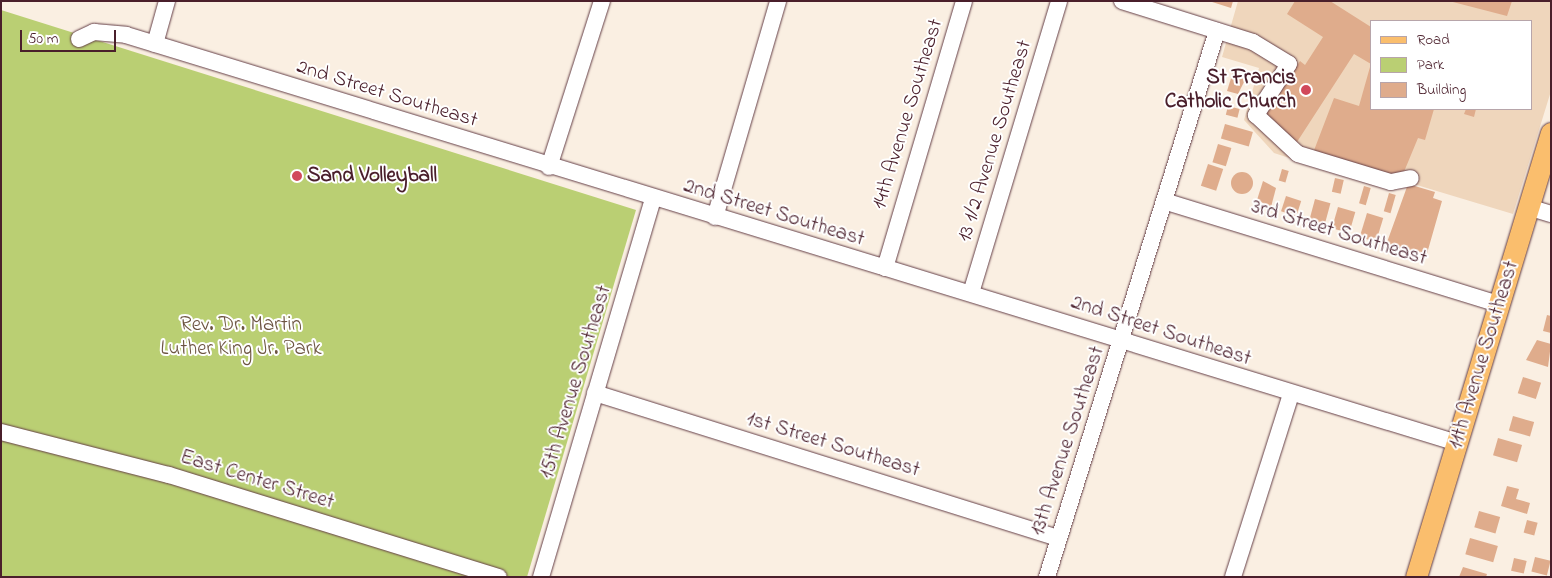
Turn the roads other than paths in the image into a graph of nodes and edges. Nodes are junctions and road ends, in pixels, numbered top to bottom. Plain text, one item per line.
1 (167, 1) edge
2 (602, 1) edge
3 (778, 1) edge
4 (964, 1) edge
5 (1059, 1) edge
6 (1122, 1) edge
7 (1217, 31) junction
8 (79, 40) dead end
9 (155, 44) junction
10 (1551, 133) edge
11 (549, 167) junction
12 (1411, 178) dead end
13 (653, 199) junction
14 (1167, 202) junction
15 (1528, 207) junction
16 (1551, 214) edge
17 (716, 217) junction
18 (885, 268) junction
19 (971, 294) junction
20 (1500, 304) junction
21 (1122, 341) junction
22 (595, 393) junction
23 (1291, 394) junction
24 (1, 432) edge
25 (1456, 443) junction
26 (1059, 538) junction
27 (499, 577) edge
28 (541, 577) edge
29 (1047, 577) edge
30 (1233, 577) edge
31 (1416, 577) edge

1 - 9 street
2 - 11 street
3 - 17 street
4 - 18 street, 14th Avenue Southeast
5 - 19 street, 13 1/2 Avenue Southeast
6 - 7 street
7 - 12 street
7 - 14 street, 13th Avenue Southeast
8 - 9 street, 2nd Street Southeast
9 - 11 street, 2nd Street Southeast
10 - 15 main road, 11th Avenue Southeast
11 - 13 street, 2nd Street Southeast
13 - 17 street, 2nd Street Southeast
13 - 22 street, 15th Avenue Southeast
14 - 20 street, 3rd Street Southeast
14 - 21 street, 13th Avenue Southeast
15 - 16 street
15 - 20 main road, 11th Avenue Southeast
17 - 18 street, 2nd Street Southeast
18 - 19 street, 2nd Street Southeast
19 - 21 street, 2nd Street Southeast
20 - 25 main road, 11th Avenue Southeast
21 - 23 street, 2nd Street Southeast
21 - 26 street, 13th Avenue Southeast
22 - 26 street, 1st Street Southeast
22 - 28 street, 15th Avenue Southeast
23 - 25 street, 2nd Street Southeast
23 - 30 street
24 - 27 street, East Center Street
25 - 31 main road, 11th Avenue Southeast
26 - 29 street, 13th Avenue Southeast

